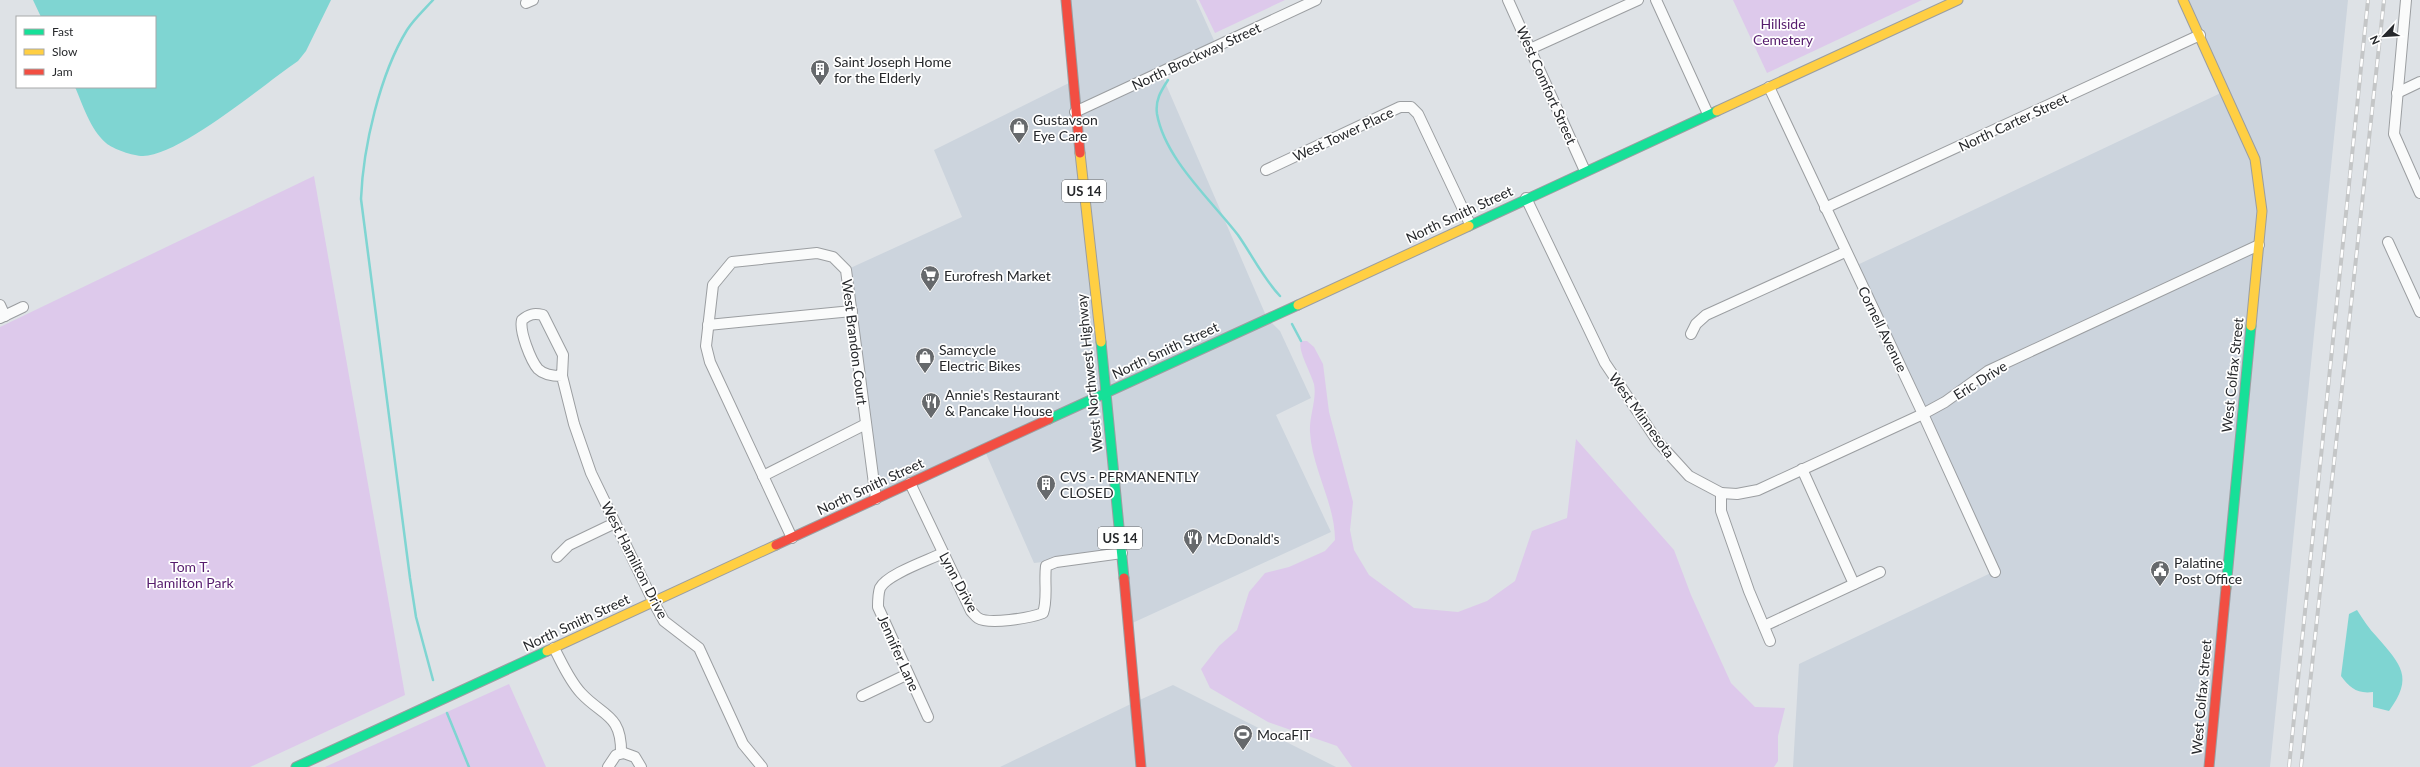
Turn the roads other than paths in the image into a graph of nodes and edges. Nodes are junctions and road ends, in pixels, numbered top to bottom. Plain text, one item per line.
1 (1066, 0) edge
2 (1316, 0) edge
3 (1508, 0) edge
4 (1638, 0) edge
5 (1656, 0) edge
6 (1958, 0) edge
7 (2183, 0) edge
8 (2406, 0) edge
9 (2200, 35) junction
10 (1530, 49) junction
11 (2420, 82) edge
12 (1769, 88) junction
13 (2397, 93) junction
14 (1075, 112) junction
15 (1708, 114) junction
16 (1266, 170) dead end
17 (1585, 171) junction
18 (2420, 193) edge
19 (1526, 198) junction
20 (1825, 208) junction
21 (1470, 224) junction
22 (2388, 242) dead end
23 (2260, 245) junction
24 (1845, 252) junction
25 (0, 305) edge
26 (23, 307) dead end
27 (2419, 309) edge
28 (852, 311) junction
29 (3, 317) edge
30 (708, 325) junction
31 (1691, 334) dead end
32 (562, 376) junction
33 (1107, 392) junction
34 (1923, 414) junction
35 (866, 424) junction
36 (1802, 469) junction
37 (763, 476) junction
38 (910, 483) junction
39 (1721, 493) junction
40 (876, 499) junction
41 (615, 523) junction
42 (792, 538) junction
43 (943, 553) junction
44 (1122, 553) junction
45 (557, 557) dead end
46 (1880, 572) dead end
47 (1995, 572) dead end
48 (1854, 584) junction
49 (653, 601) junction
50 (1764, 626) junction
51 (1770, 641) dead end
52 (554, 648) junction
53 (908, 674) junction
54 (862, 696) dead end
55 (928, 717) dead end
56 (621, 753) junction
57 (296, 767) edge
58 (608, 767) edge
59 (641, 767) edge
60 (762, 767) edge
61 (1141, 767) edge
62 (2209, 767) edge

1 - 14 street, West Northwest Highway / US 14
2 - 14 street, North Brockway Street
3 - 10 street, West Comfort Street
4 - 10 street
5 - 15 street
6 - 12 street, North Smith Street
7 - 9 street, West Colfax Street
8 - 13 street
9 - 20 street, North Carter Street
9 - 23 street, West Colfax Street
10 - 17 street, West Comfort Street
11 - 13 street
12 - 15 street, North Smith Street
12 - 20 street, Cornell Avenue
13 - 18 street
14 - 33 street, West Northwest Highway / US 14
15 - 17 street, North Smith Street
16 - 21 street, West Tower Place
17 - 19 street, North Smith Street
19 - 21 street, North Smith Street
19 - 39 street, West Minnesota
20 - 24 street, Cornell Avenue
21 - 33 street, North Smith Street
22 - 27 street
23 - 34 street, Eric Drive
23 - 62 street, West Colfax Street
24 - 31 street
24 - 34 street, Cornell Avenue
25 - 29 street
26 - 29 street
28 - 30 street
28 - 30 street, West Brandon Court
28 - 35 street, West Brandon Court
30 - 37 street, West Brandon Court
32 - 32 street, West Hamilton Drive
32 - 41 street, West Hamilton Drive
33 - 38 street, North Smith Street
33 - 44 street, West Northwest Highway / US 14
34 - 36 street, Eric Drive
34 - 47 street, Cornell Avenue
35 - 37 street
35 - 40 street, West Brandon Court
36 - 39 street, Eric Drive
36 - 48 street
37 - 42 street, West Brandon Court
38 - 40 street, North Smith Street
38 - 43 street, Lynn Drive
39 - 50 street
40 - 42 street, North Smith Street
41 - 45 street
41 - 49 street, West Hamilton Drive
42 - 49 street, North Smith Street
43 - 44 street, Lynn Drive
43 - 53 street, Jennifer Lane
44 - 61 street, West Northwest Highway / US 14
46 - 48 street
48 - 50 street
49 - 52 street, North Smith Street
49 - 60 street, West Hamilton Drive
50 - 51 street
52 - 56 street
52 - 57 street, North Smith Street
53 - 54 street
53 - 55 street, Jennifer Lane
56 - 58 street
56 - 59 street

